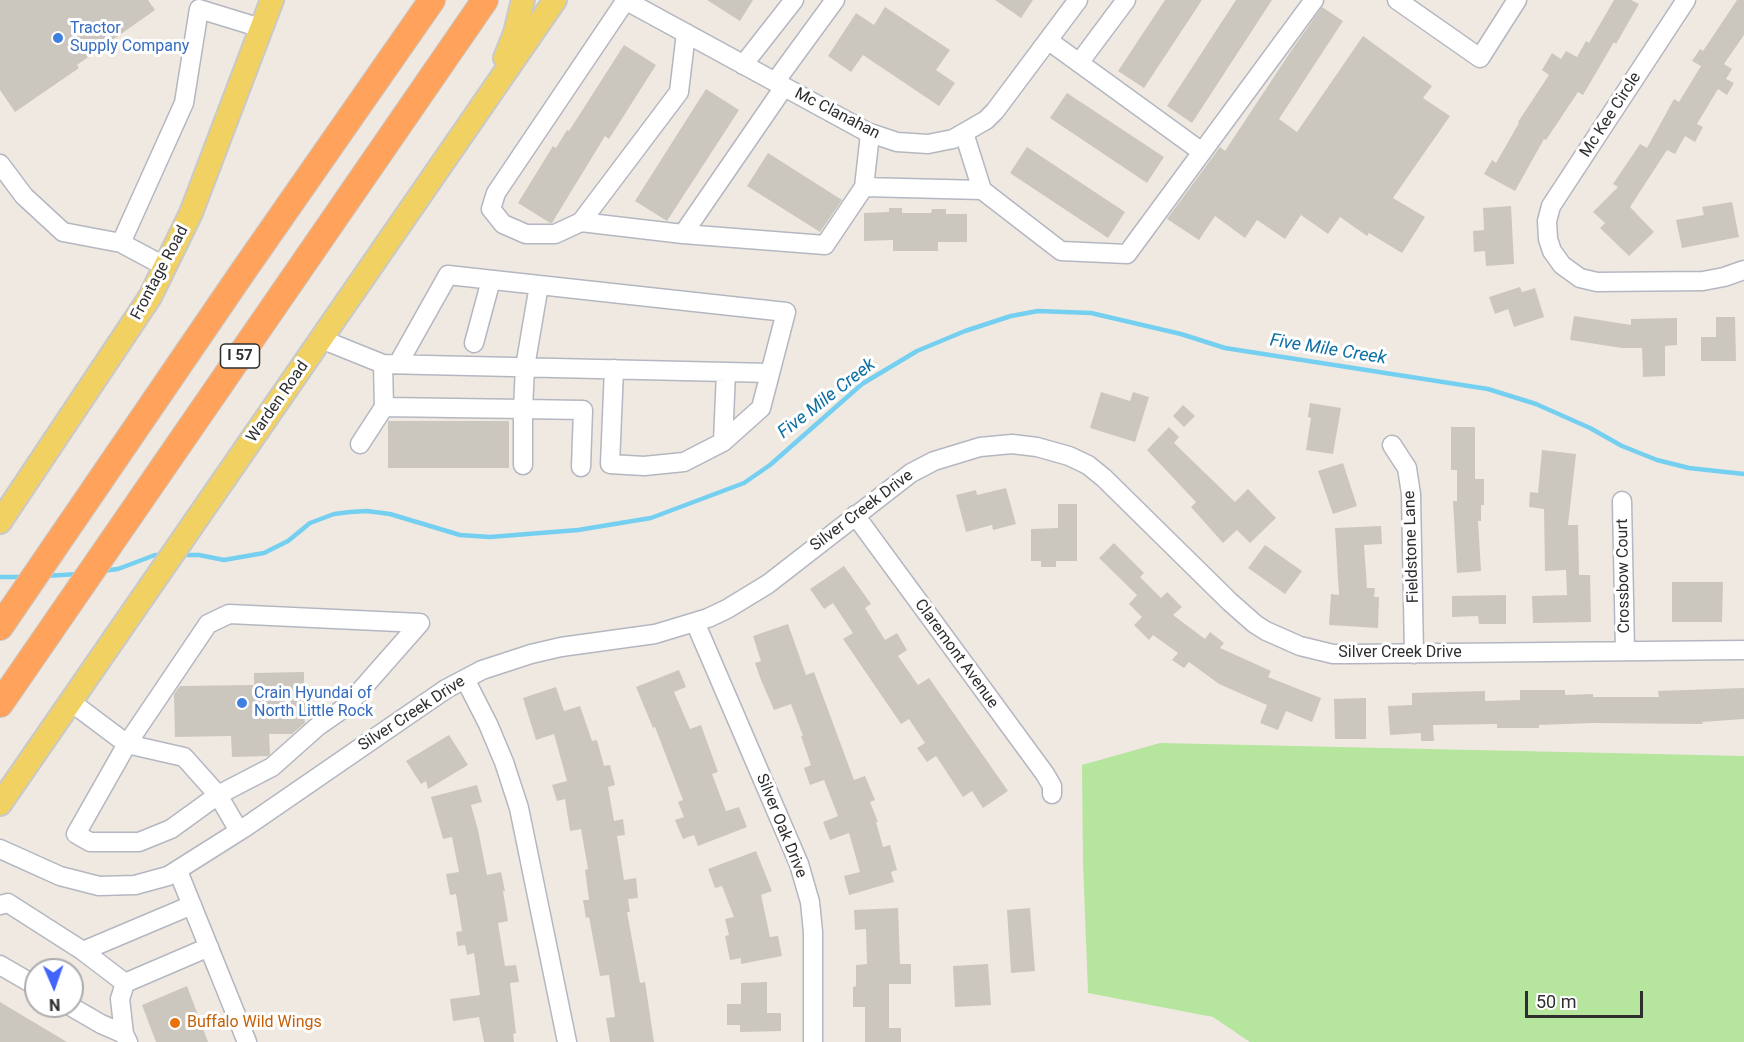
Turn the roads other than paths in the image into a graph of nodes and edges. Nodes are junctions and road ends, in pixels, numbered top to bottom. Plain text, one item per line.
1 (273, 0) edge
2 (432, 0) edge
3 (485, 0) edge
4 (523, 0) edge
5 (555, 0) edge
6 (626, 0) edge
7 (794, 0) edge
8 (835, 0) edge
9 (1078, 0) edge
10 (1126, 0) edge
11 (1314, 0) edge
12 (1397, 0) edge
13 (1517, 0) edge
14 (1686, 0) edge
15 (197, 3) edge
16 (261, 28) junction
17 (686, 33) junction
18 (1049, 41) junction
19 (1079, 63) junction
20 (744, 65) junction
21 (779, 84) junction
22 (491, 93) junction
23 (964, 133) junction
24 (870, 134) junction
25 (1202, 152) junction
26 (0, 164) edge
27 (864, 187) junction
28 (982, 190) junction
29 (581, 222) junction
30 (683, 234) junction
31 (121, 243) junction
32 (166, 267) junction
33 (1744, 270) edge
34 (491, 280) junction
35 (538, 285) junction
36 (321, 339) junction
37 (474, 343) dead end
38 (390, 364) junction
39 (525, 367) junction
40 (614, 369) junction
41 (726, 372) junction
42 (770, 373) junction
43 (384, 407) junction
44 (523, 409) junction
45 (723, 442) junction
46 (360, 444) dead end
47 (1392, 445) dead end
48 (523, 465) dead end
49 (581, 467) dead end
50 (1622, 501) dead end
51 (855, 515) junction
52 (0, 522) edge
53 (695, 622) junction
54 (0, 627) edge
55 (1744, 650) edge
56 (1625, 651) junction
57 (1414, 654) junction
58 (465, 679) junction
59 (71, 702) junction
60 (0, 704) edge
61 (127, 744) junction
62 (1052, 794) dead end
63 (218, 795) junction
64 (0, 804) edge
65 (239, 831) junction
66 (0, 849) edge
67 (178, 871) junction
68 (0, 905) edge
69 (192, 905) junction
70 (209, 947) junction
71 (83, 951) junction
72 (0, 965) edge
73 (24, 979) edge
74 (125, 983) junction
75 (84, 1014) edge
76 (126, 1038) edge
77 (247, 1042) edge
78 (567, 1042) edge
79 (813, 1042) edge

1 - 16 main road, Frontage Road
2 - 54 highway, I 57
3 - 60 highway, I 57
4 - 22 main road
5 - 22 main road, Warden Road
6 - 17 street, Mc Clanahan
6 - 29 street
7 - 20 street
8 - 21 street
9 - 18 street, Mc Clanahan
10 - 19 street
11 - 25 street
12 - 13 street
14 - 33 street, Mc Kee Circle
15 - 16 street
15 - 31 street
16 - 32 main road, Frontage Road
17 - 20 street, Mc Clanahan
17 - 29 street
18 - 19 street
18 - 23 street, Mc Clanahan
19 - 25 street
20 - 21 street, Mc Clanahan
21 - 24 street, Mc Clanahan
21 - 30 street
22 - 36 main road, Warden Road
23 - 24 street, Mc Clanahan
23 - 28 street
24 - 27 street
25 - 28 street
26 - 31 street
27 - 28 street
27 - 30 street
29 - 30 street
31 - 32 street
32 - 52 main road, Frontage Road
34 - 35 street
34 - 37 street
34 - 38 street
35 - 39 street
35 - 42 street
36 - 38 street
36 - 59 main road, Warden Road
38 - 39 street
38 - 43 street
39 - 40 street
39 - 44 street
40 - 41 street
40 - 45 street
41 - 42 street
41 - 45 street
42 - 45 street
43 - 44 street
43 - 46 street
44 - 48 street
44 - 49 street
47 - 57 street, Fieldstone Lane
50 - 56 street, Crossbow Court
51 - 53 street, Silver Creek Drive
51 - 57 street, Silver Creek Drive
51 - 62 street, Claremont Avenue
53 - 58 street, Silver Creek Drive
53 - 79 street, Silver Oak Drive
55 - 56 street, Silver Creek Drive
56 - 57 street, Silver Creek Drive
58 - 65 street, Silver Creek Drive
58 - 78 street
59 - 61 street
59 - 64 main road, Warden Road
61 - 63 street
61 - 63 street
61 - 63 street
63 - 65 street
65 - 67 street, Silver Creek Drive
66 - 67 street, Silver Creek Drive
67 - 69 street
68 - 71 street
69 - 70 street
69 - 71 street
70 - 74 street
70 - 77 street
71 - 74 street
72 - 73 street
74 - 76 street
75 - 76 street

